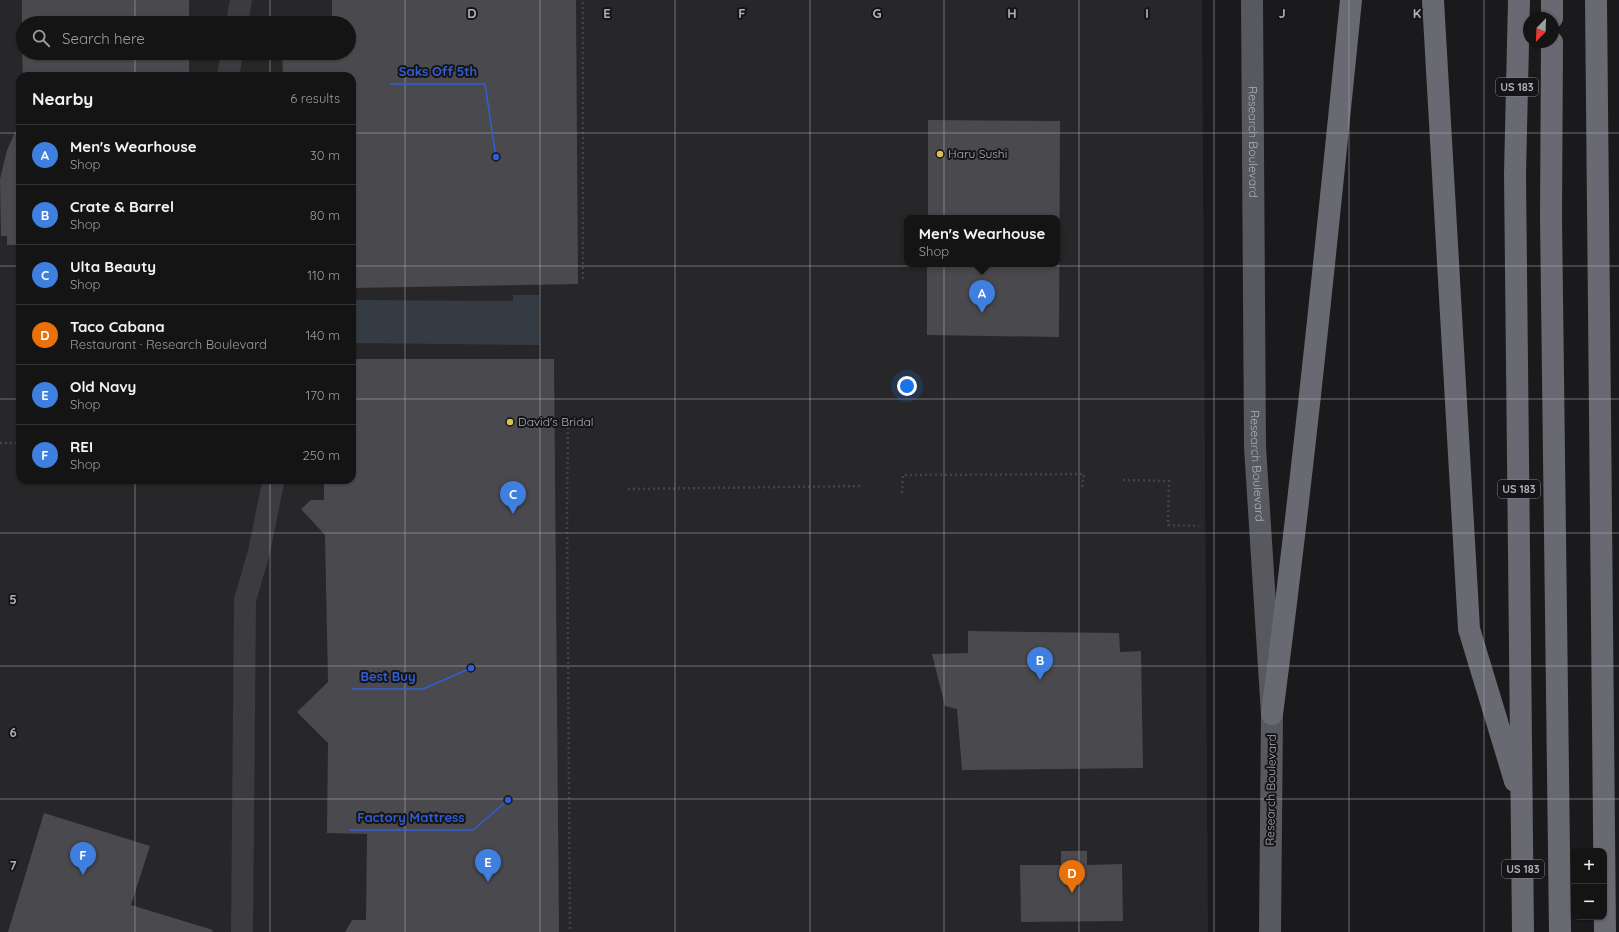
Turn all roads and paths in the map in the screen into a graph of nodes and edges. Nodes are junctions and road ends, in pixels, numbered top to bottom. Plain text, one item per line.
1 (241, 0) edge
2 (583, 0) edge
3 (1252, 0) edge
4 (1351, 0) edge
5 (1433, 0) edge
6 (1519, 0) edge
7 (1552, 0) edge
8 (1596, 0) edge
9 (1552, 12) edge
10 (238, 16) edge
11 (1552, 48) edge
12 (231, 60) edge
13 (229, 72) edge
14 (583, 279) dead end
15 (568, 422) dead end
16 (0, 443) edge
17 (16, 443) edge
18 (1123, 480) dead end
19 (273, 484) edge
20 (863, 486) dead end
21 (1082, 487) dead end
22 (628, 489) dead end
23 (902, 493) dead end
24 (1199, 526) dead end
25 (1272, 714) junction
26 (1522, 805) junction
27 (242, 932) edge
28 (570, 932) edge
29 (1270, 932) edge
30 (1523, 932) edge
31 (1560, 932) edge
32 (1605, 932) edge

1 - 10 lane
2 - 14 path
3 - 25 main road, Research Boulevard
4 - 25 highway
5 - 26 highway
6 - 26 highway, US 183
7 - 9 highway
8 - 32 highway
11 - 31 highway
12 - 13 lane
15 - 28 path
16 - 17 path
18 - 24 path
19 - 27 lane
20 - 22 path
21 - 23 path
25 - 29 main road, Research Boulevard
26 - 30 highway, US 183

